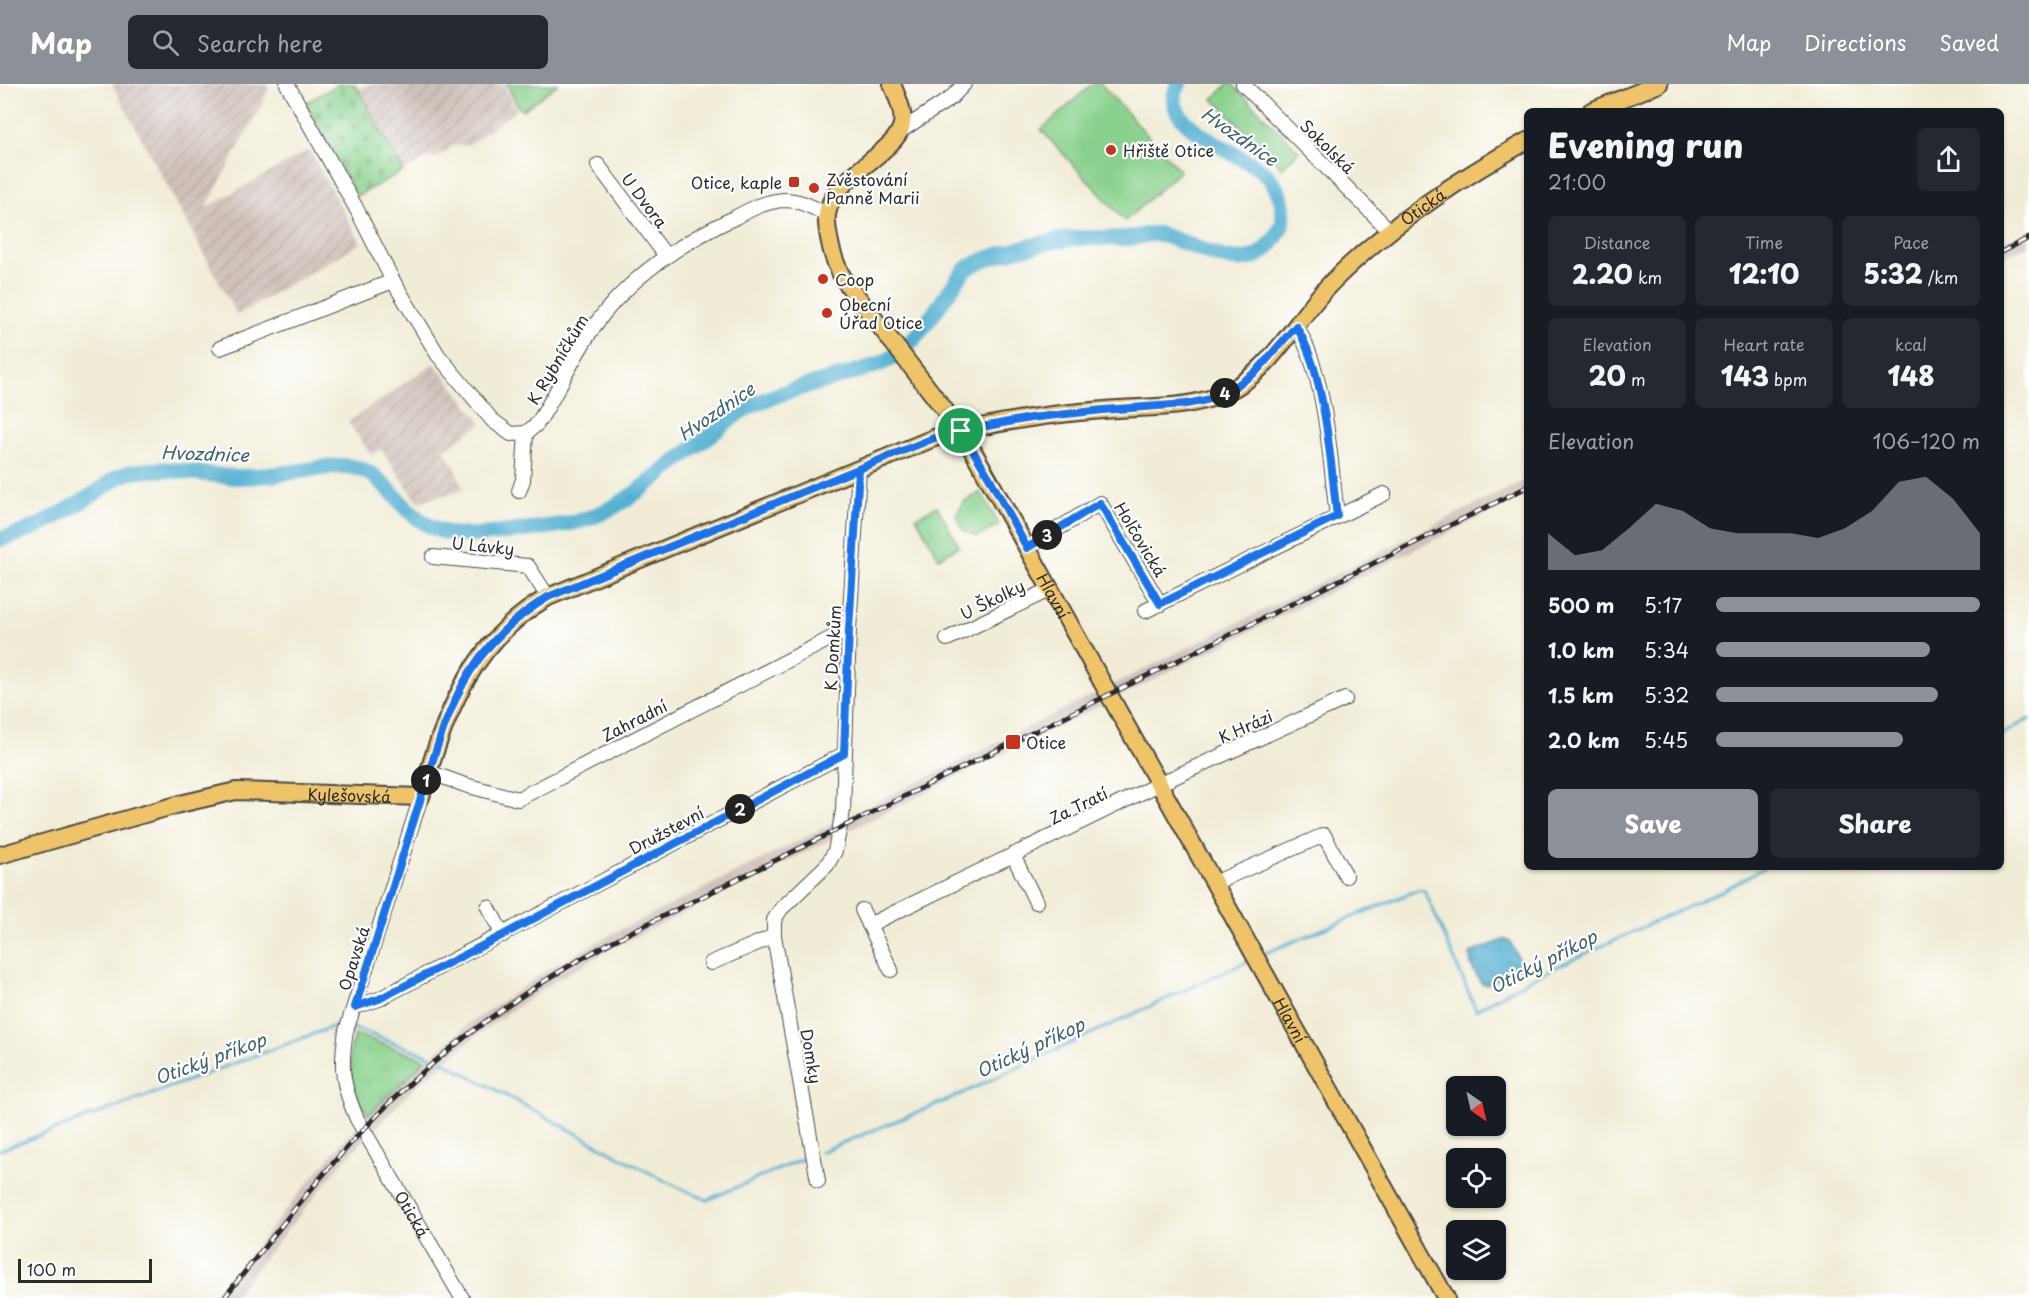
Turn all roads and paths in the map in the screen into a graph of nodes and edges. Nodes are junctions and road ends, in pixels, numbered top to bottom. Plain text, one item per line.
1 (287, 84) edge
2 (892, 84) edge
3 (964, 84) edge
4 (1243, 84) edge
5 (1659, 84) edge
6 (1599, 108) edge
7 (899, 132) junction
8 (1524, 143) edge
9 (598, 165) dead end
10 (826, 215) junction
11 (1390, 231) junction
12 (666, 256) junction
13 (393, 281) junction
14 (1296, 326) junction
15 (220, 348) dead end
16 (961, 431) junction
17 (526, 433) junction
18 (859, 469) junction
19 (519, 491) dead end
20 (1384, 494) dead end
21 (1337, 516) junction
22 (1027, 548) junction
23 (433, 556) dead end
24 (1051, 589) junction
25 (548, 597) junction
26 (1160, 604) junction
27 (1145, 611) dead end
28 (849, 629) junction
29 (947, 639) dead end
30 (1345, 699) dead end
31 (844, 754) junction
32 (429, 772) junction
33 (1159, 784) junction
34 (421, 798) junction
35 (839, 828) joint
36 (0, 855) edge
37 (1013, 855) junction
38 (1346, 876) dead end
39 (1214, 883) junction
40 (1036, 902) dead end
41 (489, 907) dead end
42 (862, 910) dead end
43 (869, 925) junction
44 (503, 935) junction
45 (774, 936) junction
46 (711, 963) dead end
47 (891, 970) dead end
48 (350, 1019) junction
49 (363, 1130) joint
50 (818, 1181) dead end
51 (462, 1298) edge
52 (1446, 1298) edge

1 - 13 street
2 - 7 main road
3 - 7 street
4 - 11 street, Sokolská
5 - 6 main road
7 - 10 main road
8 - 11 main road, Otická
9 - 12 street, U Dvora
10 - 12 street, K Rybníčkům
10 - 16 main road, Hlavní
11 - 14 main road, Otická
12 - 17 street, K Rybníčkům
13 - 15 street
13 - 17 street
14 - 16 main road, Otická
14 - 21 street
16 - 18 main road
16 - 22 main road, Hlavní
17 - 19 street
18 - 25 main road
18 - 28 street, K Domkům
20 - 21 street, Holčovická
21 - 26 street, Holčovická
22 - 24 main road, Hlavní
22 - 26 street, Holčovická
23 - 25 street, U Lávky
24 - 29 street, U Školky
24 - 33 main road, Hlavní
25 - 32 main road
26 - 27 street, Holčovická
28 - 31 street, K Domkům
28 - 32 street, Zahradní
30 - 33 street, K Hrázi
31 - 35 street, K Domkům
31 - 44 street, Družstevní
32 - 34 main road
33 - 37 street, Za Tratí
33 - 39 main road, Hlavní
34 - 36 main road, Kylešovská
34 - 48 street, Opavská
35 - 45 street, Domky
37 - 40 street
37 - 43 street, Za Tratí
38 - 39 street
39 - 52 main road, Hlavní
41 - 44 street
42 - 43 street
43 - 47 street
44 - 48 street, Družstevní
45 - 46 street
45 - 50 street, Domky
48 - 49 street, Opavská
49 - 51 street, Otická

